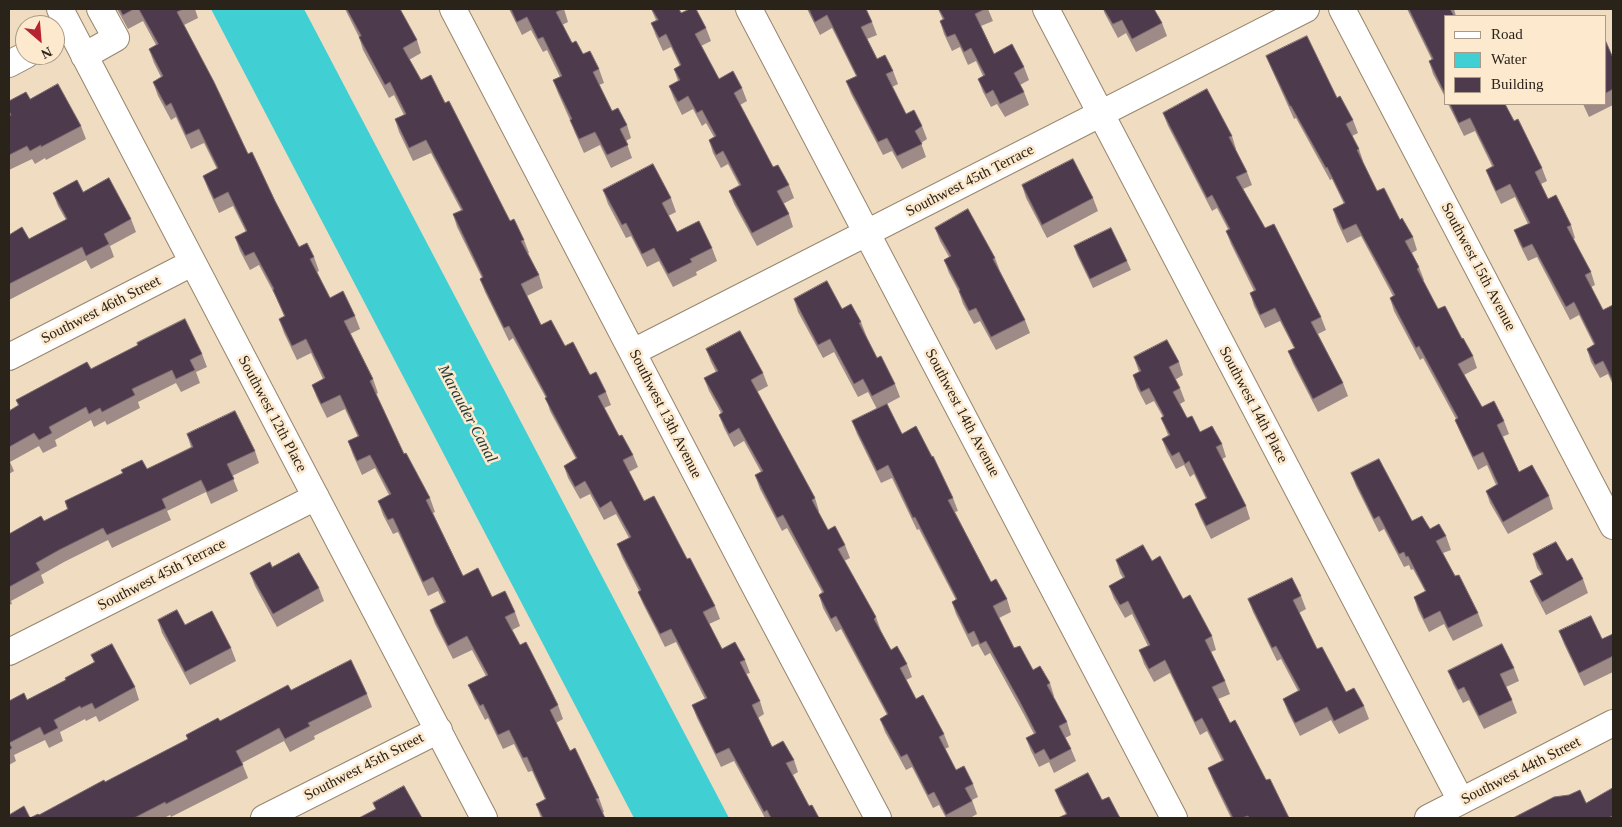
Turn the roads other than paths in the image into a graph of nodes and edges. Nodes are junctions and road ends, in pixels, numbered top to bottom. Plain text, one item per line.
1 (100, 9) edge
2 (453, 9) edge
3 (749, 9) edge
4 (1046, 9) edge
5 (1306, 9) edge
6 (1342, 9) edge
7 (65, 38) edge
8 (84, 56) junction
9 (1101, 114) junction
10 (867, 233) junction
11 (192, 263) junction
12 (632, 352) junction
13 (9, 357) edge
14 (316, 497) junction
15 (1613, 526) edge
16 (9, 652) edge
17 (1613, 723) edge
18 (439, 730) junction
19 (1461, 801) junction
20 (264, 818) edge
21 (484, 818) edge
22 (878, 818) edge
23 (1174, 818) edge
24 (1428, 818) edge

1 - 8 street
2 - 12 street, Southwest 13th Avenue
3 - 10 street, Southwest 14th Avenue
4 - 9 street, Southwest 14th Place
5 - 9 street, Southwest 45th Terrace
6 - 15 street, Southwest 15th Avenue
7 - 8 street, Southwest 12th Place
8 - 11 street, Southwest 12th Place
9 - 10 street, Southwest 45th Terrace
9 - 19 street, Southwest 14th Place
10 - 12 street, Southwest 45th Terrace
10 - 23 street, Southwest 14th Avenue
11 - 13 street, Southwest 46th Street
11 - 14 street, Southwest 12th Place
12 - 22 street, Southwest 13th Avenue
14 - 16 street, Southwest 45th Terrace
14 - 18 street, Southwest 12th Place
17 - 19 street, Southwest 44th Street
18 - 20 street, Southwest 45th Street
18 - 21 street, Southwest 12th Place
19 - 24 street, Southwest 44th Street

